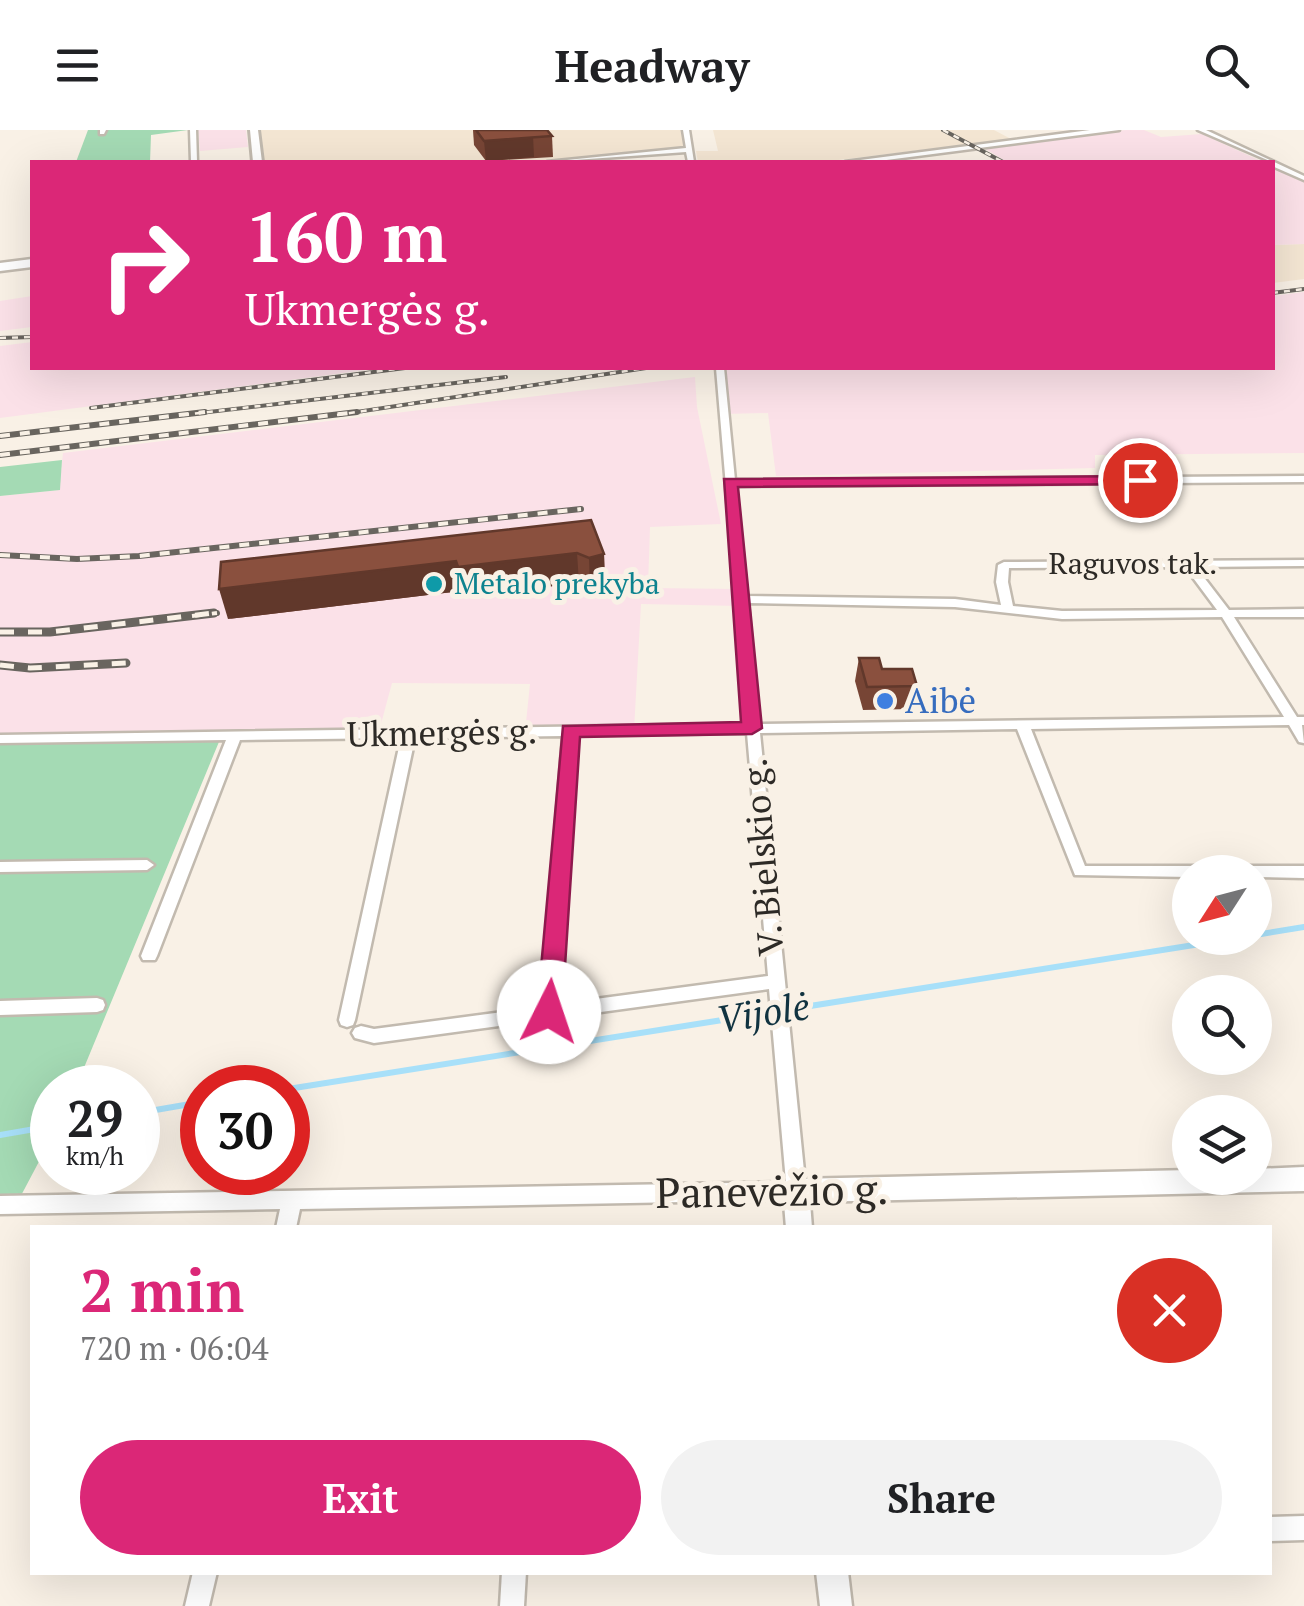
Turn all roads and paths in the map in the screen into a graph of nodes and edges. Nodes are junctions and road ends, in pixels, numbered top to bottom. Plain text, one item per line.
1 (192, 130) edge
2 (254, 130) edge
3 (686, 130) edge
4 (1058, 130) edge
5 (1114, 130) edge
6 (1201, 130) edge
7 (1069, 136) junction
8 (689, 150) junction
9 (194, 160) edge
10 (258, 160) edge
11 (573, 160) edge
12 (692, 160) edge
13 (867, 160) edge
14 (1266, 160) edge
15 (1275, 163) edge
16 (1292, 163) dead end
17 (1275, 164) edge
18 (1304, 178) edge
19 (30, 263) edge
20 (0, 267) edge
21 (720, 370) edge
22 (1304, 479) edge
23 (730, 482) junction
24 (1304, 563) edge
25 (1188, 564) junction
26 (740, 599) junction
27 (1007, 606) junction
28 (1224, 613) junction
29 (1304, 613) edge
30 (1298, 721) edge
31 (1022, 724) junction
32 (752, 728) junction
33 (570, 731) junction
34 (409, 734) junction
35 (234, 737) junction
36 (0, 738) edge
37 (1304, 739) edge
38 (148, 865) dead end
39 (0, 867) edge
40 (1304, 872) edge
41 (149, 956) dead end
42 (776, 1000) junction
43 (97, 1005) dead end
44 (0, 1008) edge
45 (549, 1012) junction
46 (1304, 1179) edge
47 (796, 1190) junction
48 (292, 1200) junction
49 (0, 1205) edge
50 (287, 1225) edge
51 (799, 1225) edge
52 (1304, 1528) edge
53 (1272, 1529) edge
54 (204, 1575) edge
55 (514, 1575) edge
56 (832, 1575) edge
57 (197, 1606) edge
58 (512, 1606) edge
59 (836, 1606) edge

1 - 9 street
2 - 10 main road
3 - 8 street
4 - 7 street
5 - 7 main road
6 - 14 street
7 - 13 main road
8 - 11 street
8 - 12 street
15 - 16 street
17 - 18 street
19 - 20 main road
21 - 23 street, V. Bielskio g.
22 - 23 street
23 - 26 street, V. Bielskio g.
24 - 25 street, Raguvos tak.
25 - 27 street, Raguvos tak.
25 - 28 street
26 - 27 street, Raguvos tak.
26 - 32 street, V. Bielskio g.
27 - 28 street, Raguvos tak.
28 - 29 street, Raguvos tak.
28 - 30 street
30 - 31 street, Ukmergės g.
30 - 37 street
31 - 32 street, Ukmergės g.
31 - 40 street
32 - 33 street, Ukmergės g.
32 - 42 street, V. Bielskio g.
33 - 34 street, Ukmergės g.
33 - 45 street
34 - 35 street, Ukmergės g.
34 - 45 street
35 - 36 street, Ukmergės g.
35 - 41 street
38 - 39 street
42 - 45 street
42 - 47 street, V. Bielskio g.
43 - 44 street
46 - 47 street, Panevėžio g.
47 - 48 street, Panevėžio g.
47 - 51 street, V. Bielskio g.
48 - 49 street, Panevėžio g.
48 - 50 street
52 - 53 street
54 - 57 street
55 - 58 street
56 - 59 street

